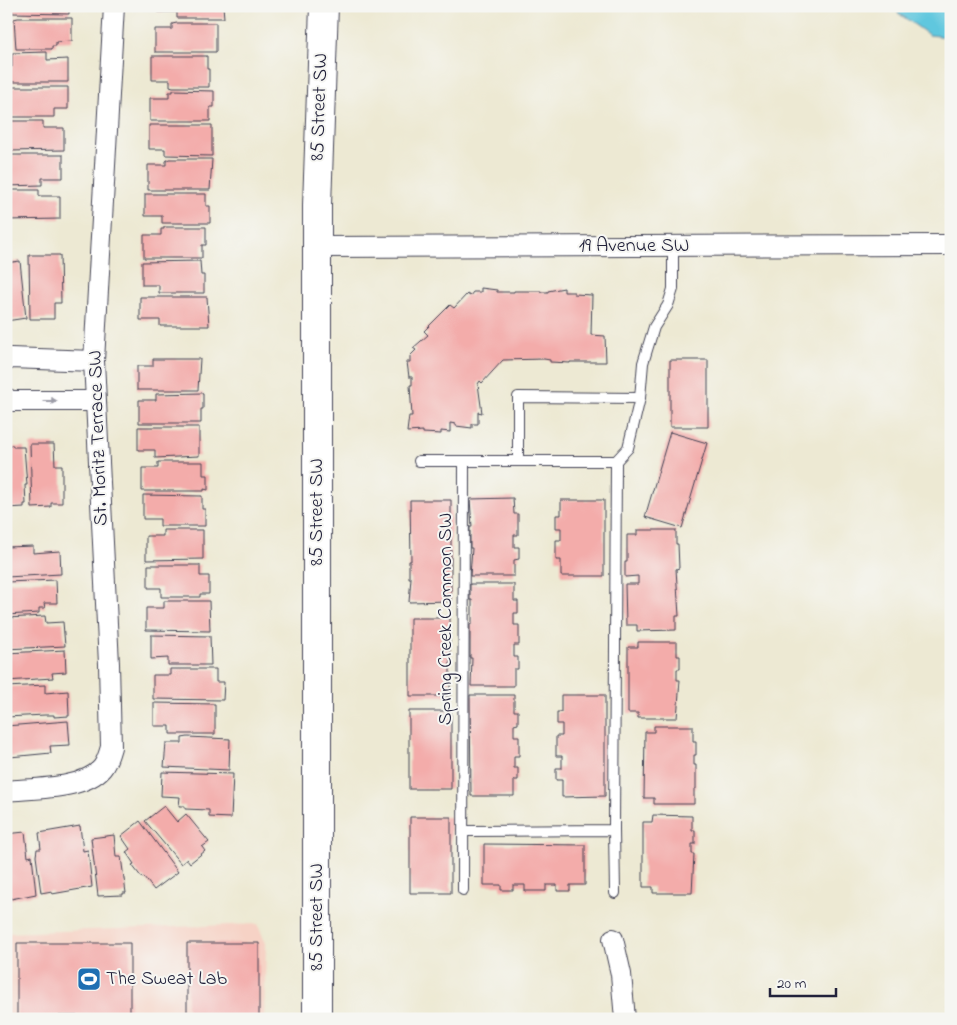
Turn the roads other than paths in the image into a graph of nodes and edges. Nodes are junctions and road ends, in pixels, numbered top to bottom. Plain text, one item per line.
1 (114, 6) edge
2 (324, 6) edge
3 (951, 245) edge
4 (673, 246) junction
5 (317, 247) junction
6 (6, 361) edge
7 (94, 361) junction
8 (6, 398) edge
9 (640, 398) junction
10 (95, 401) junction
11 (518, 460) junction
12 (616, 460) junction
13 (419, 461) dead end
14 (464, 461) junction
15 (6, 791) edge
16 (614, 830) junction
17 (463, 831) junction
18 (463, 890) dead end
19 (616, 893) dead end
20 (613, 939) dead end
21 (317, 1019) edge
22 (625, 1019) edge

1 - 7 street, St. Moritz Terrace SW
2 - 5 street, 85 Street SW
3 - 4 street, 19 Avenue SW
4 - 5 street, 19 Avenue SW
4 - 9 lane
5 - 21 street, 85 Street SW
6 - 7 street
7 - 10 street, St. Moritz Terrace SW
8 -> 10 street
9 - 11 lane
9 - 12 lane
10 - 15 street, St. Moritz Terrace SW
11 - 12 lane
11 - 14 lane
12 - 16 lane
13 - 14 lane
14 - 17 lane, Spring Creek Common SW
16 - 17 lane
16 - 19 lane
17 - 18 lane, Spring Creek Common SW
20 - 22 street

